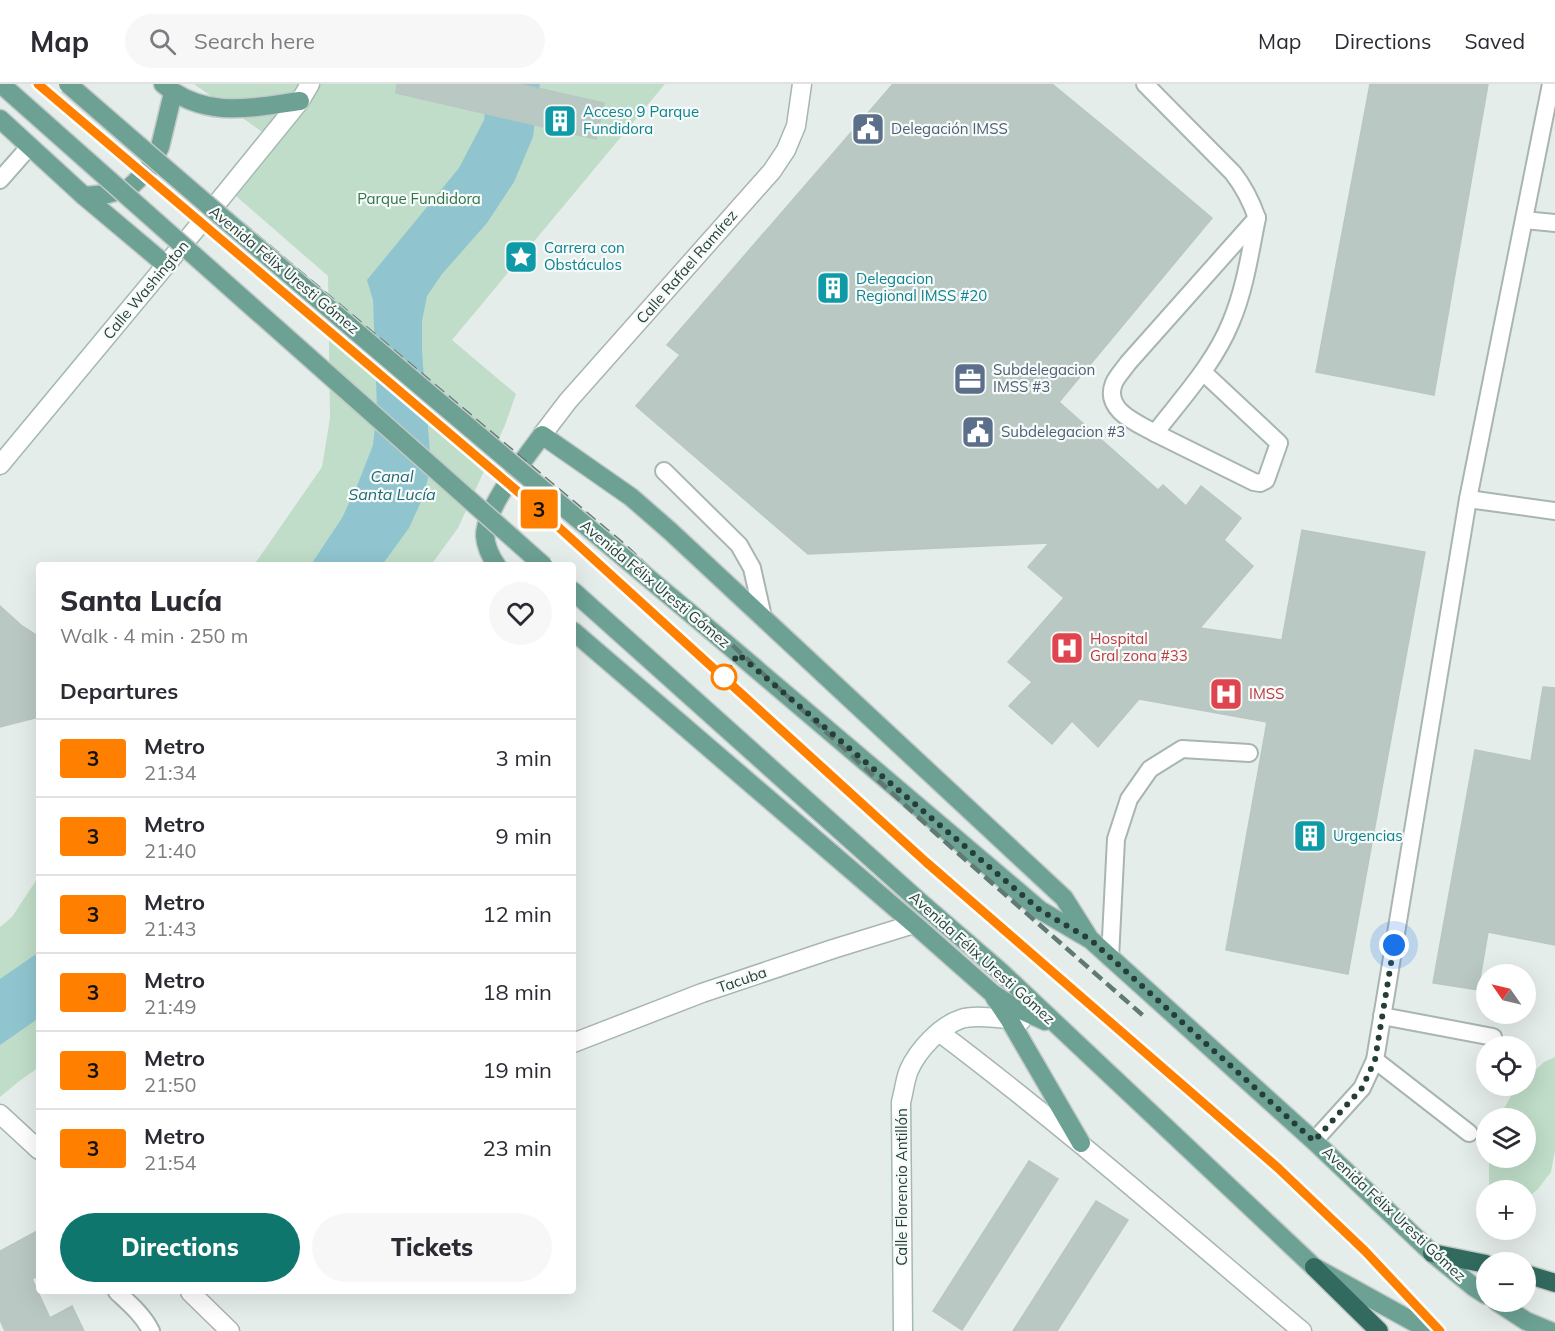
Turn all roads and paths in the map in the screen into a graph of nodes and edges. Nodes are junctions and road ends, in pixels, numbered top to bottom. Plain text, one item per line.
1 (1, 84) edge
2 (68, 84) edge
3 (310, 84) edge
4 (802, 84) edge
5 (1145, 84) edge
6 (1551, 84) edge
7 (168, 88) edge
8 (300, 101) junction
9 (0, 119) edge
10 (30, 146) junction
11 (0, 180) edge
12 (84, 196) junction
13 (1257, 218) junction
14 (1524, 220) junction
15 (1555, 223) edge
16 (166, 265) junction
17 (1203, 372) junction
18 (1155, 434) junction
19 (542, 435) junction
20 (0, 465) edge
21 (664, 471) dead end
22 (1468, 499) junction
23 (1555, 511) edge
24 (494, 562) edge
25 (539, 562) edge
26 (576, 594) edge
27 (763, 617) junction
28 (576, 634) edge
29 (1249, 753) dead end
30 (914, 924) junction
31 (1091, 940) junction
32 (1110, 958) junction
33 (992, 993) junction
34 (1382, 1016) junction
35 (1009, 1019) junction
36 (1056, 1025) junction
37 (939, 1032) junction
38 (1488, 1036) edge
39 (576, 1042) edge
40 (1375, 1060) junction
41 (0, 1114) edge
42 (1469, 1132) dead end
43 (1314, 1141) junction
44 (1081, 1143) junction
45 (36, 1147) edge
46 (1432, 1252) junction
47 (1476, 1262) edge
48 (1314, 1267) junction
49 (1536, 1277) edge
50 (1555, 1283) edge
51 (1476, 1289) edge
52 (119, 1294) edge
53 (192, 1294) edge
54 (1512, 1312) edge
55 (214, 1324) edge
56 (901, 1330) edge
57 (151, 1331) edge
58 (230, 1331) edge
59 (1302, 1331) edge
60 (1379, 1331) edge
61 (1430, 1331) edge
62 (1550, 1331) edge

1 - 25 main road, bridge
2 - 31 main road, Avenida Félix Uresti Gómez, bridge
3 - 8 street, Calle Washington
4 - 19 street, Calle Rafael Ramírez
5 - 13 lane
6 - 14 lane
7 - 8 main road
7 - 12 main road
8 - 16 street, Calle Washington
9 - 10 main road
10 - 11 lane
10 - 12 main road
12 - 16 main road
13 - 17 lane
13 - 18 lane
14 - 15 lane
14 - 22 lane
16 - 20 street, Calle Washington
17 - 18 lane
17 - 18 lane
19 - 24 main road
19 - 27 main road
21 - 27 lane
22 - 23 lane
22 - 34 lane
26 - 36 main road, Avenida Félix Uresti Gómez
27 - 31 main road
28 - 30 main road
29 - 32 lane
30 - 33 main road
30 - 39 street, Tacuba
31 - 32 main road, Avenida Félix Uresti Gómez
32 - 43 main road, Avenida Félix Uresti Gómez
33 - 35 main road
33 - 36 main road
34 - 38 lane
34 - 40 lane
35 - 36 street, Calle Florencio Antillón
35 - 37 street, Calle Florencio Antillón
35 - 44 main road
36 - 48 main road, Avenida Félix Uresti Gómez
37 - 44 street
37 - 56 street, Calle Florencio Antillón
40 - 42 lane
40 - 43 lane
41 - 45 street
43 - 46 main road, Avenida Félix Uresti Gómez
44 - 59 street
46 - 47 highway
46 - 51 main road, Avenida Félix Uresti Gómez
48 - 60 highway
48 - 61 main road, Avenida Félix Uresti Gómez
49 - 50 highway
52 - 57 lane
53 - 55 street
54 - 62 main road
55 - 58 street

